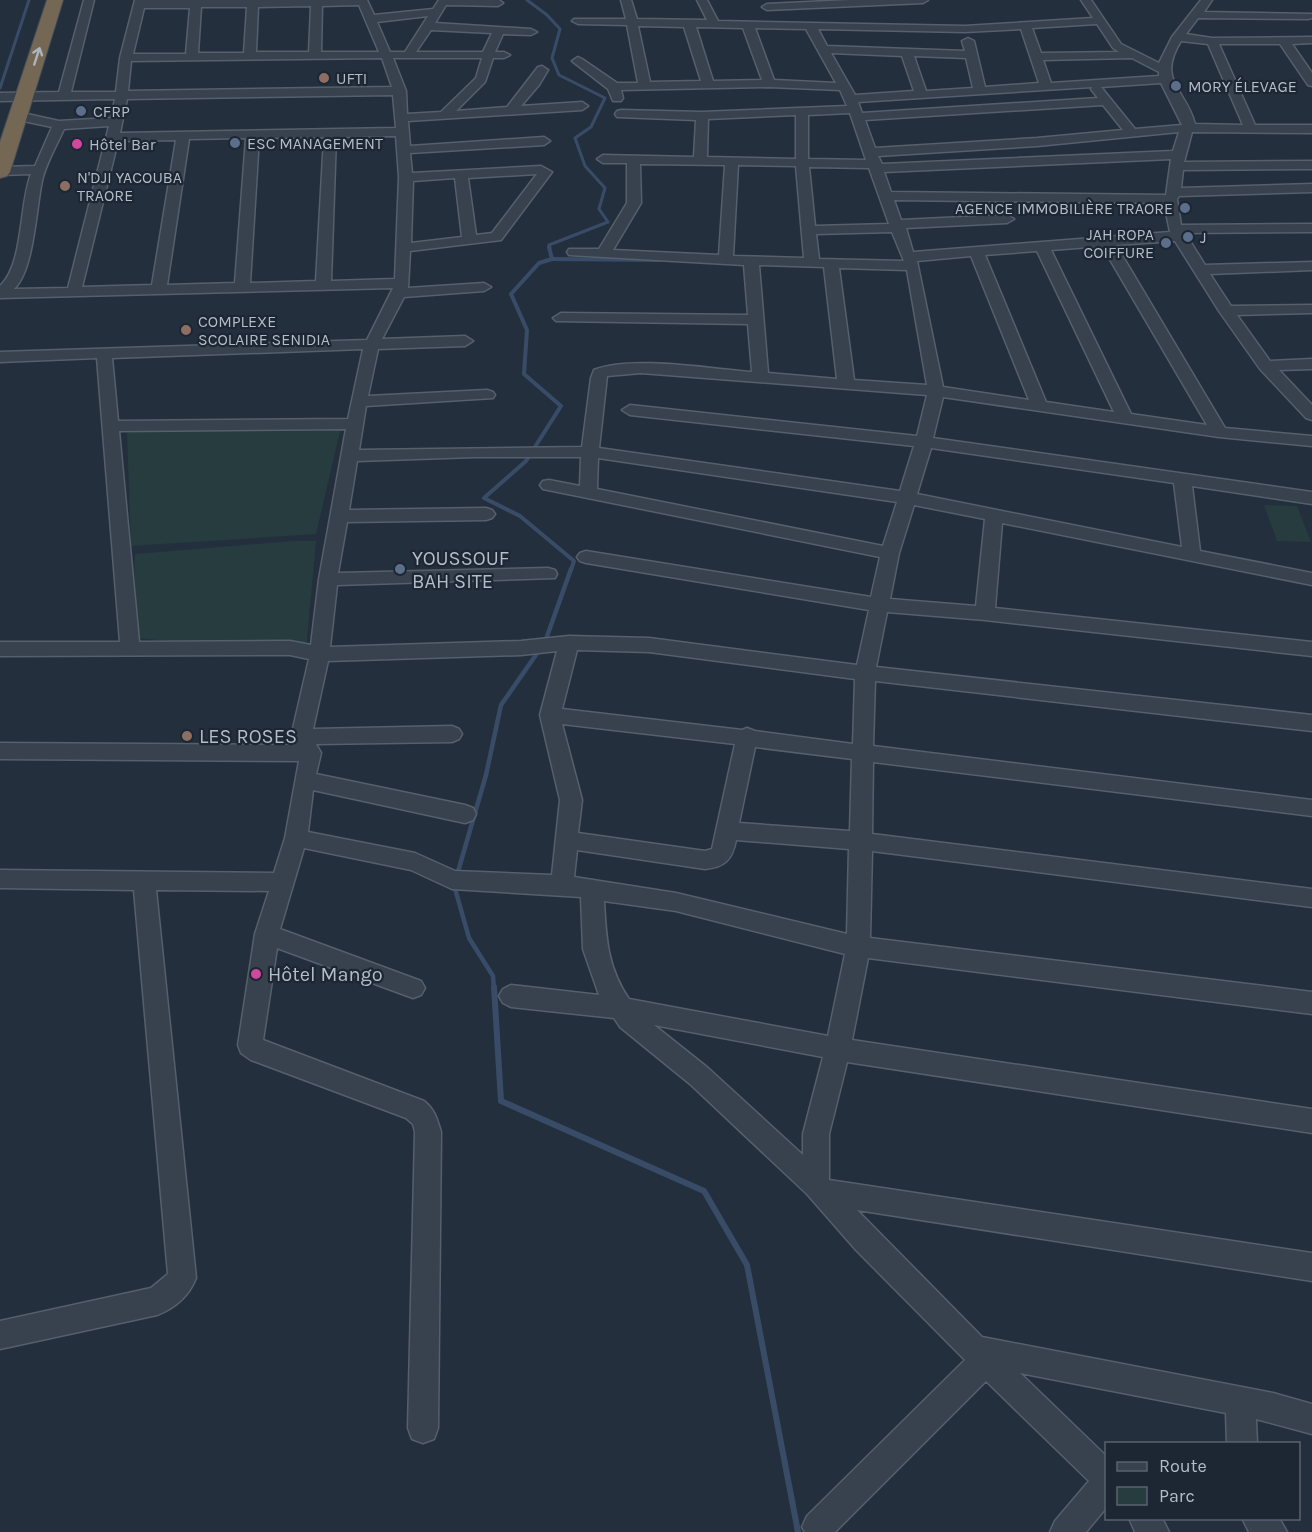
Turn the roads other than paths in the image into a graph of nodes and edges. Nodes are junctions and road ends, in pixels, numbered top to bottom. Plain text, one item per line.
1 (40, 0) edge
2 (55, 0) edge
3 (89, 0) edge
4 (626, 0) edge
5 (702, 0) edge
6 (923, 0) edge
7 (1086, 0) edge
8 (1207, 0) edge
9 (1292, 0) edge
10 (362, 1) edge
11 (867, 2) edge
12 (139, 3) edge
13 (317, 3) junction
14 (498, 3) dead end
15 (196, 4) junction
16 (253, 4) junction
17 (766, 4) edge
18 (437, 12) junction
19 (1197, 15) junction
20 (370, 19) junction
21 (1310, 19) edge
22 (578, 21) dead end
23 (1099, 21) junction
24 (632, 22) junction
25 (689, 24) junction
26 (714, 24) junction
27 (748, 25) junction
28 (776, 25) junction
29 (427, 26) junction
30 (810, 26) junction
31 (1026, 26) junction
32 (965, 29) junction
33 (499, 30) junction
34 (531, 32) dead end
35 (1179, 38) junction
36 (1312, 40) edge
37 (1212, 41) junction
38 (1284, 41) junction
39 (824, 49) junction
40 (907, 53) junction
41 (315, 54) junction
42 (409, 54) junction
43 (250, 55) junction
44 (385, 55) junction
45 (488, 55) junction
46 (504, 55) dead end
47 (971, 55) junction
48 (1132, 55) junction
49 (192, 56) junction
50 (1038, 57) junction
51 (126, 58) junction
52 (578, 61) dead end
53 (542, 70) dead end
54 (1164, 74) junction
55 (1312, 82) edge
56 (769, 83) junction
57 (708, 84) junction
58 (1094, 84) junction
59 (644, 85) junction
60 (614, 87) junction
61 (1046, 87) junction
62 (400, 91) junction
63 (980, 91) junction
64 (64, 95) junction
65 (122, 95) junction
66 (921, 95) junction
67 (11, 97) edge
68 (1105, 101) junction
69 (852, 103) junction
70 (582, 106) dead end
71 (510, 111) junction
72 (802, 112) junction
73 (18, 116) junction
74 (444, 116) junction
75 (702, 116) junction
76 (116, 122) junction
77 (59, 124) junction
78 (0, 125) edge
79 (400, 125) junction
80 (1186, 128) junction
81 (1251, 129) junction
82 (1312, 129) edge
83 (1132, 133) junction
84 (330, 134) junction
85 (183, 136) junction
86 (253, 136) junction
87 (112, 137) junction
88 (544, 141) dead end
89 (404, 150) junction
90 (603, 159) dead end
91 (633, 160) junction
92 (1178, 160) junction
93 (875, 161) junction
94 (700, 162) junction
95 (802, 162) junction
96 (732, 163) junction
97 (1312, 165) edge
98 (39, 170) junction
99 (0, 171) edge
100 (461, 174) junction
101 (406, 177) junction
102 (1312, 188) edge
103 (1172, 195) junction
104 (887, 196) junction
105 (996, 196) junction
106 (898, 226) junction
107 (1312, 228) edge
108 (810, 231) junction
109 (1177, 232) junction
110 (1022, 236) junction
111 (470, 241) junction
112 (1107, 242) junction
113 (403, 248) junction
114 (574, 252) dead end
115 (976, 252) junction
116 (603, 254) junction
117 (726, 260) junction
118 (751, 261) junction
119 (911, 262) junction
120 (812, 263) junction
121 (831, 263) junction
122 (1312, 266) edge
123 (1199, 270) junction
124 (323, 285) junction
125 (242, 286) junction
126 (484, 287) dead end
127 (159, 288) junction
128 (401, 288) junction
129 (74, 291) junction
130 (1, 293) edge
131 (1312, 309) edge
132 (1226, 310) junction
133 (561, 318) dead end
134 (756, 320) junction
135 (465, 341) dead end
136 (371, 346) junction
137 (104, 352) junction
138 (0, 357) edge
139 (1312, 364) edge
140 (1266, 366) junction
141 (760, 376) junction
142 (846, 383) junction
143 (936, 391) junction
144 (487, 395) dead end
145 (359, 401) junction
146 (1040, 406) junction
147 (630, 410) dead end
148 (1312, 415) edge
149 (1125, 418) junction
150 (355, 424) junction
151 (110, 426) junction
152 (1219, 432) junction
153 (1312, 441) edge
154 (924, 442) junction
155 (590, 452) junction
156 (349, 456) junction
157 (1182, 479) junction
158 (549, 485) dead end
159 (588, 492) junction
160 (908, 498) junction
161 (1312, 498) edge
162 (486, 514) dead end
163 (994, 515) junction
164 (339, 516) junction
165 (890, 553) junction
166 (1192, 556) junction
167 (586, 557) dead end
168 (548, 574) dead end
169 (328, 579) junction
170 (1312, 579) edge
171 (880, 605) junction
172 (985, 613) junction
173 (569, 644) junction
174 (130, 647) junction
175 (0, 649) edge
176 (1312, 649) edge
177 (320, 654) junction
178 (865, 673) junction
179 (549, 715) junction
180 (1312, 723) edge
181 (452, 734) dead end
182 (747, 736) junction
183 (306, 745) junction
184 (0, 751) edge
185 (862, 753) junction
186 (304, 780) junction
187 (1312, 808) edge
188 (465, 814) dead end
189 (727, 831) junction
190 (296, 838) junction
191 (566, 840) junction
192 (861, 841) junction
193 (0, 879) edge
194 (144, 879) junction
195 (285, 882) junction
196 (562, 885) junction
197 (592, 890) junction
198 (1312, 898) edge
199 (267, 934) junction
200 (858, 947) junction
201 (414, 988) dead end
202 (511, 996) dead end
203 (1312, 1003) edge
204 (622, 1008) junction
205 (838, 1049) junction
206 (1312, 1121) edge
207 (819, 1188) junction
208 (1312, 1267) edge
209 (0, 1335) edge
210 (980, 1355) junction
211 (1240, 1402) junction
212 (1312, 1419) edge
213 (423, 1428) dead end
214 (1242, 1442) edge
215 (1105, 1474) edge
216 (1105, 1487) edge
217 (1259, 1520) edge
218 (818, 1527) dead end
219 (1066, 1532) edge
220 (1271, 1532) edge

1 - 67 highway
67 -> 2 highway
3 - 64 street
4 - 24 street
5 - 26 street
6 - 11 street
7 - 23 street
8 - 19 street
9 - 21 street
10 - 13 street
10 - 20 street
11 - 17 street
12 - 15 street
12 - 51 street
13 - 16 street
13 - 41 street
14 - 18 street
15 - 16 street
15 - 49 street
16 - 43 street
17 - 28 street
18 - 20 street
18 - 29 street
19 - 21 street
19 - 35 street
20 - 44 street
22 - 24 street
23 - 31 street
23 - 48 street
24 - 25 street
24 - 59 street
25 - 26 street
25 - 57 street
26 - 27 street
27 - 28 street
27 - 56 street
28 - 30 street
29 - 33 street
29 - 42 street
30 - 32 street
30 - 39 street
31 - 32 street
31 - 50 street
32 - 47 street
33 - 34 street
33 - 45 street
35 - 37 street
35 - 54 street
36 - 38 street
37 - 38 street
37 - 81 street
38 - 55 street
39 - 40 street
39 - 47 street
39 - 69 street
40 - 47 street
40 - 66 street
41 - 43 street
41 - 44 street
42 - 44 street
42 - 45 street
43 - 49 street
44 - 62 street
45 - 46 street
45 - 74 street
47 - 63 street
48 - 50 street
48 - 54 street
49 - 51 street
50 - 61 street
51 - 65 street
52 - 60 street
53 - 71 street
54 - 58 street
54 - 80 street
56 - 57 street
56 - 69 street
57 - 59 street
58 - 61 street
58 - 68 street
59 - 60 street
60 - 75 street
61 - 63 street
62 - 65 street
62 - 79 street
63 - 66 street
64 - 65 street
64 - 67 street
65 - 76 street
66 - 69 street
67 - 73 highway
67 - 78 highway
68 - 69 street
68 - 83 street
69 - 72 street
69 - 93 street
70 - 71 street
71 - 74 street
72 - 75 street
72 - 95 street
73 - 77 street
73 - 99 highway
74 - 79 street
75 - 94 street
76 - 77 street
76 - 87 street
77 - 98 street
79 - 84 street
79 - 89 street
80 - 81 street
80 - 83 street
80 - 92 street
81 - 82 street
83 - 93 street
84 - 86 street
84 - 124 street
85 - 86 street
85 - 87 street
85 - 127 street
86 - 125 street
87 - 129 street
88 - 89 street
89 - 101 street
90 - 91 street
91 - 94 street
91 - 116 street
92 - 93 street
92 - 97 street
92 - 103 street
93 - 95 street
93 - 104 street
94 - 96 street
95 - 96 street
95 - 108 street
96 - 117 street
98 - 99 street
98 - 130 street
100 - 101 street
100 - 111 street
100 - 111 street
101 - 113 street
102 - 103 street
103 - 105 street
103 - 109 street
104 - 105 street
104 - 106 street
105 - 110 street
106 - 108 street
106 - 110 street
106 - 119 street
107 - 109 street
108 - 120 street
109 - 112 street
109 - 123 street
110 - 112 street
110 - 115 street
110 - 149 street
111 - 113 street
112 - 152 street
113 - 128 street
114 - 116 street
115 - 119 street
115 - 146 street
116 - 117 street
117 - 118 street
118 - 120 street
118 - 134 street
119 - 121 street
119 - 143 street
120 - 121 street
121 - 142 street
122 - 123 street
123 - 132 street
124 - 125 street
124 - 128 street
125 - 127 street
126 - 128 street
127 - 129 street
128 - 136 street
129 - 130 street
131 - 132 street
132 - 140 street
133 - 134 street
134 - 141 street
135 - 136 street
136 - 137 street
136 - 145 street
137 - 138 street
137 - 151 street
139 - 140 street
140 - 148 street
141 - 142 street
141 - 155 street
142 - 143 street
143 - 146 street
143 - 154 street
144 - 145 street
145 - 150 street
146 - 149 street
147 - 154 street
149 - 152 street
150 - 151 street
150 - 156 street
151 - 174 street
152 - 153 street
154 - 157 street
154 - 160 street
155 - 156 street
155 - 159 street
155 - 160 street
156 - 164 street
157 - 161 street
157 - 166 street
158 - 159 street
159 - 165 street
160 - 163 street
160 - 165 street
162 - 164 street
163 - 166 street
163 - 172 street
164 - 169 street
165 - 171 street
166 - 170 street
167 - 171 street
168 - 169 street
169 - 177 street
171 - 172 street
171 - 178 street
172 - 176 street
173 - 177 street
173 - 178 street
173 - 179 street
174 - 175 street
174 - 177 street
177 - 183 street
178 - 180 street
178 - 185 street
179 - 182 street
179 - 191 street
181 - 183 street
182 - 185 street
182 - 189 street
183 - 184 street
183 - 186 street
185 - 187 street
185 - 192 street
186 - 188 street
186 - 190 street
189 - 191 street
189 - 192 street
190 - 195 street
190 - 196 street
191 - 196 street
192 - 198 street
192 - 200 street
193 - 194 street
194 - 195 street
194 - 209 street
195 - 199 street
196 - 197 street
197 - 200 street
197 - 204 street
199 - 201 street
199 - 213 street
200 - 203 street
200 - 205 street
202 - 204 street
204 - 205 street
204 - 207 street
205 - 206 street
205 - 207 street
207 - 208 street
207 - 210 street
210 - 211 street
210 - 215 street
210 - 218 street
211 - 212 street
211 - 214 street
216 - 219 street
217 - 220 street

